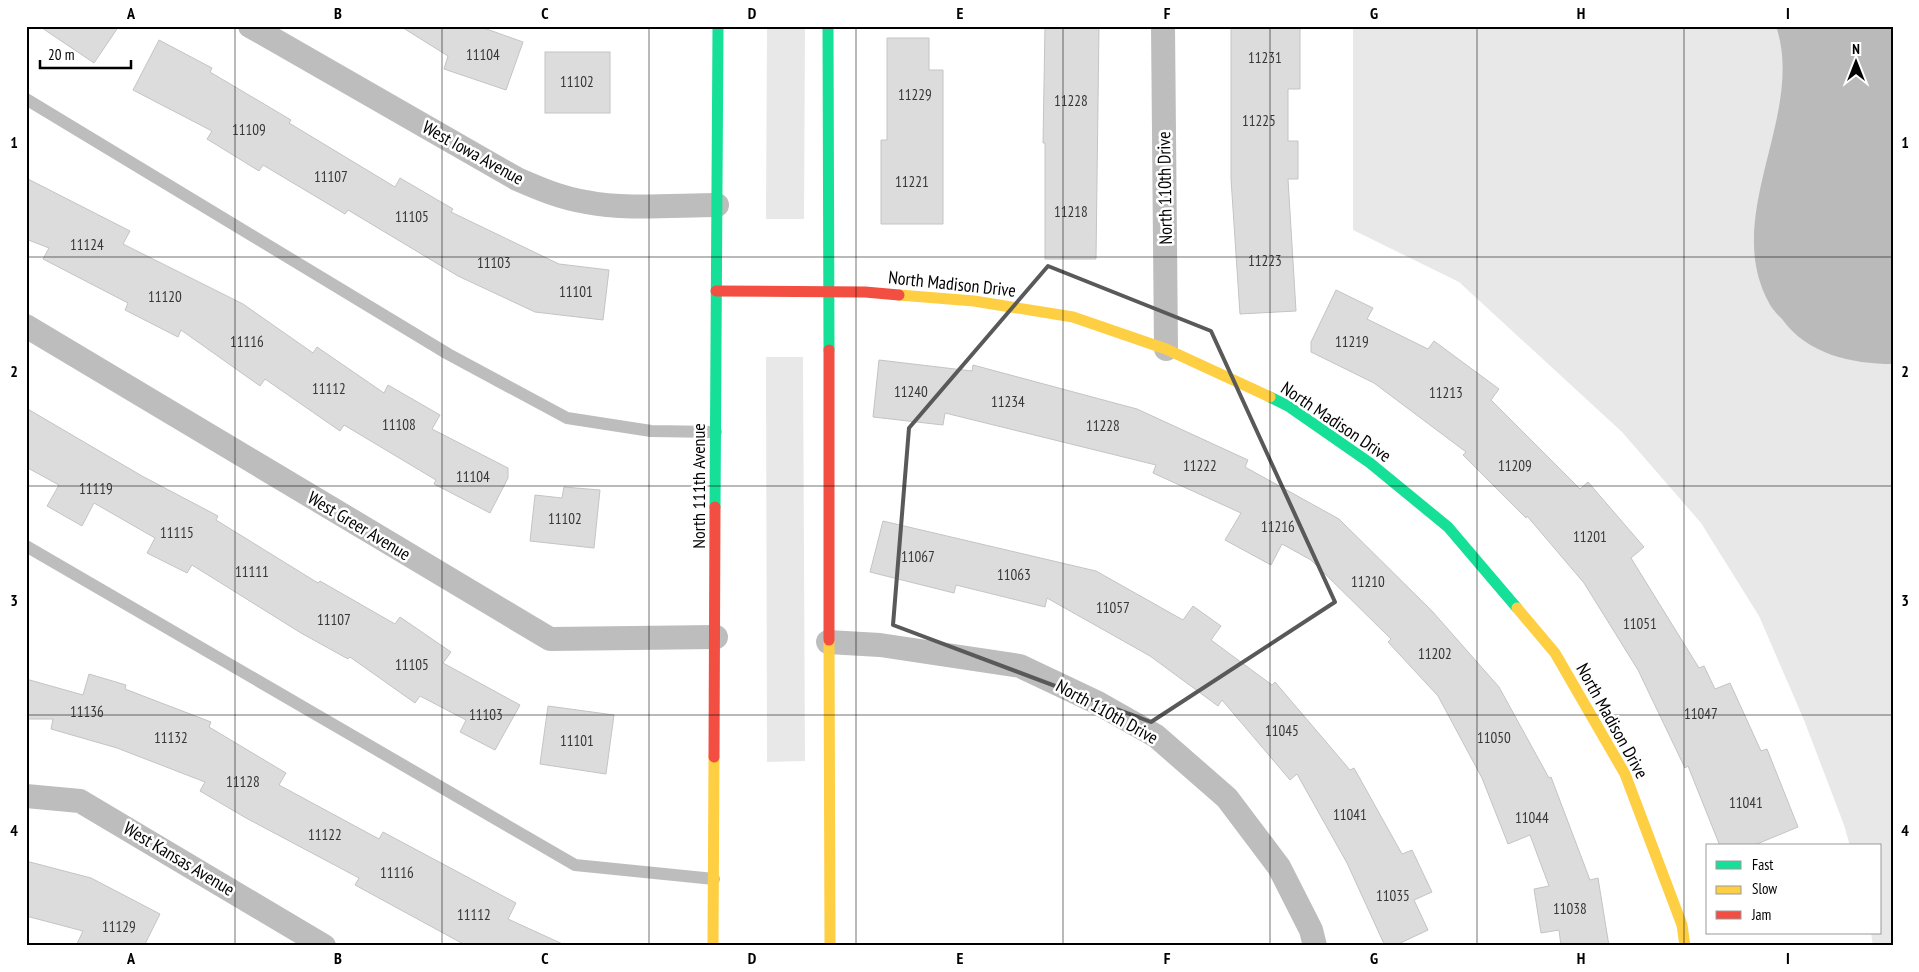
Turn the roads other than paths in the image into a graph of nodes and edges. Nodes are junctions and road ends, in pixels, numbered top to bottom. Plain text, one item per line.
1 (250, 26) edge
2 (718, 26) edge
3 (828, 26) edge
4 (1163, 26) edge
5 (26, 99) edge
6 (717, 205) junction
7 (716, 291) junction
8 (829, 292) junction
9 (26, 326) edge
10 (1166, 349) junction
11 (716, 432) junction
12 (26, 546) edge
13 (716, 637) junction
14 (828, 642) junction
15 (26, 796) edge
16 (714, 879) junction
17 (324, 946) edge
18 (713, 946) edge
19 (830, 946) edge
20 (1315, 946) edge
21 (1684, 946) edge

1 - 6 street, West Iowa Avenue
2 - 6 street, North 111th Avenue
3 - 8 street
4 - 10 street, North 110th Drive
5 - 11 lane
6 - 7 street, North 111th Avenue
7 - 8 street, North Madison Drive
7 - 11 street, North 111th Avenue
8 - 10 street, North Madison Drive
8 - 14 street
9 - 13 street, West Greer Avenue
10 - 21 street, North Madison Drive
11 - 13 street, North 111th Avenue
12 - 16 lane
13 - 16 street, North 111th Avenue
14 - 19 street
14 - 20 street, North 110th Drive
15 - 17 street, West Kansas Avenue
16 - 18 street, North 111th Avenue

